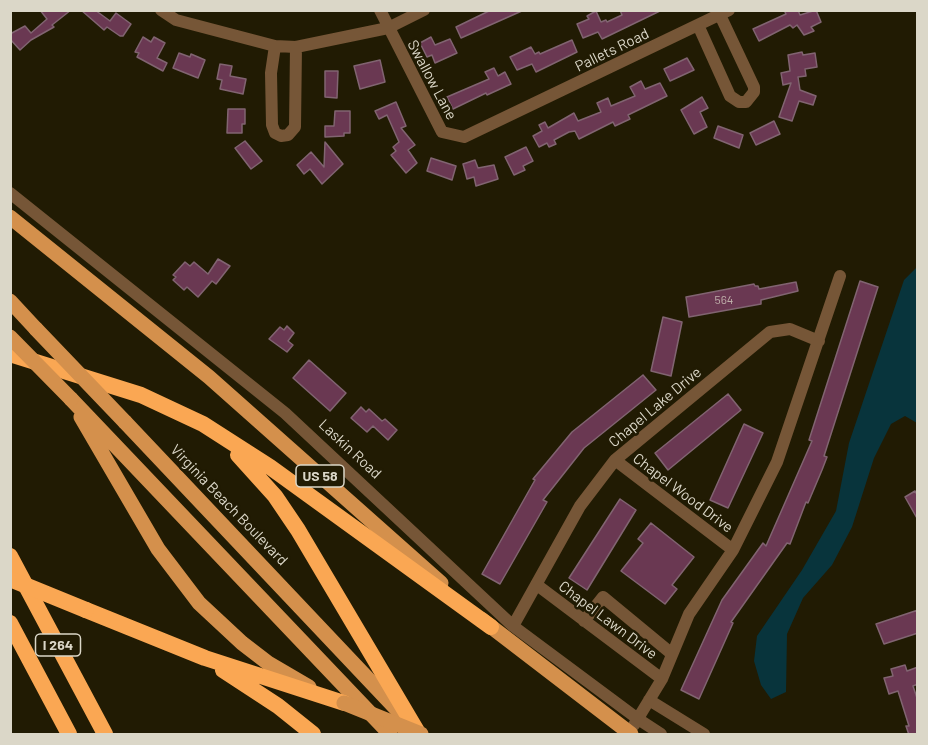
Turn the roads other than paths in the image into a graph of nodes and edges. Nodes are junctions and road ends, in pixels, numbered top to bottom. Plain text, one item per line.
1 (161, 10) edge
2 (380, 10) edge
3 (424, 10) edge
4 (725, 13) edge
5 (698, 25) junction
6 (388, 28) junction
7 (275, 46) junction
8 (296, 47) junction
9 (508, 117) joint
10 (10, 193) edge
11 (10, 217) edge
12 (840, 276) dead end
13 (10, 301) edge
14 (10, 337) edge
15 (819, 341) junction
16 (10, 354) edge
17 (71, 399) junction
18 (203, 424) junction
19 (615, 460) junction
20 (733, 550) junction
21 (10, 556) edge
22 (10, 579) edge
23 (537, 585) junction
24 (584, 621) junction
25 (10, 623) edge
26 (513, 626) junction
27 (491, 627) junction
28 (672, 654) junction
29 (205, 658) junction
30 (662, 679) junction
31 (649, 700) junction
32 (344, 703) junction
33 (638, 720) junction
34 (419, 733) edge
35 (630, 734) edge
36 (69, 735) edge
37 (105, 735) edge
38 (313, 735) edge
39 (390, 735) edge
40 (661, 735) edge
41 (704, 735) edge

1 - 7 street
2 - 6 street, Swallow Lane
3 - 6 street
4 - 5 street, Pallets Road
4 - 5 street
5 - 9 street, Pallets Road
6 - 8 street
6 - 9 street, Swallow Lane
7 - 8 street
7 - 8 street
10 - 26 street, Laskin Road
11 - 27 main road, US 58
12 - 15 street
13 - 34 main road, Virginia Beach Boulevard, bridge
14 - 17 main road, bridge
15 - 19 street, Chapel Lake Drive
15 - 20 street
16 - 18 highway
17 - 32 main road
17 - 39 main road
18 - 27 highway
18 - 34 highway
19 - 20 street, Chapel Wood Drive
19 - 23 street, Chapel Lake Drive
20 - 28 street
21 - 37 highway, I 264
22 - 29 highway, bridge
23 - 24 street, Chapel Lawn Drive
23 - 26 street, Chapel Lake Drive
24 - 28 street
24 - 30 street, Chapel Lawn Drive
25 - 36 highway, I 264
26 - 33 street, Laskin Road
27 - 35 main road, US 58
28 - 30 street
29 - 32 highway
29 - 38 highway
30 - 31 street
31 - 33 street
31 - 41 street
32 - 34 main road, bridge
33 - 35 street
33 - 40 street, Laskin Road

